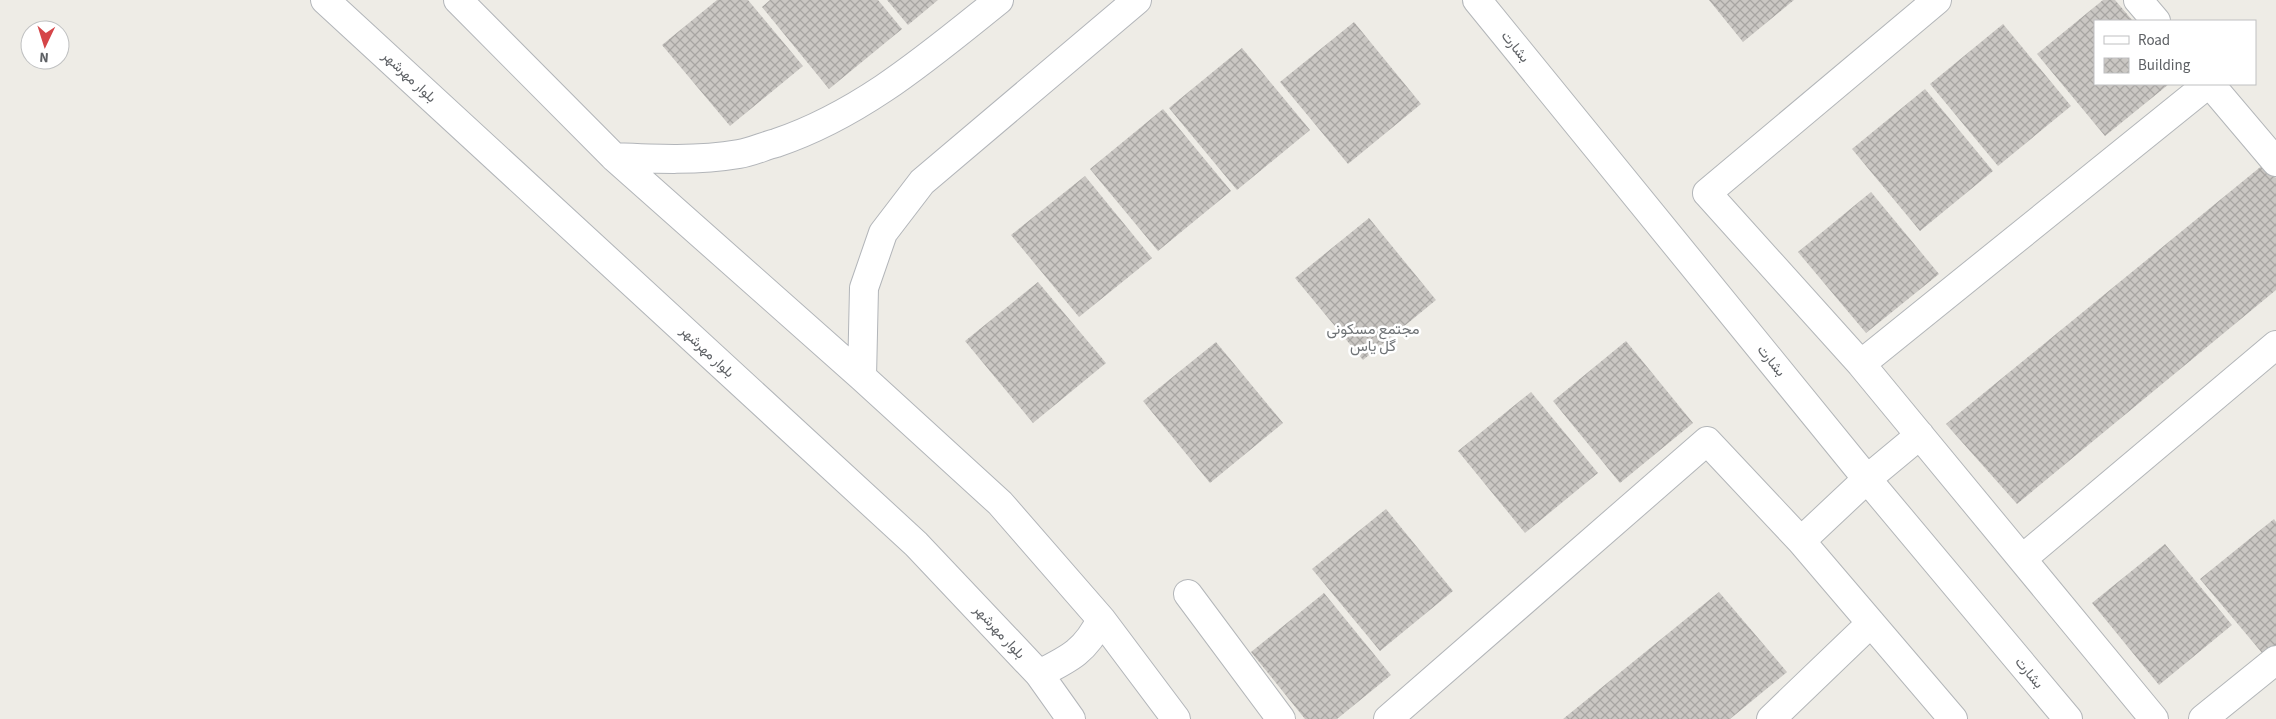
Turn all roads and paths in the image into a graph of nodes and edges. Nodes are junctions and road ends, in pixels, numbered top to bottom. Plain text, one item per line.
1 (326, 0) edge
2 (458, 0) edge
3 (999, 0) edge
4 (1137, 0) edge
5 (1477, 0) edge
6 (1937, 0) edge
7 (2138, 0) edge
8 (2155, 20) edge
9 (2208, 85) edge
10 (2210, 85) edge
11 (614, 157) junction
12 (2276, 162) edge
13 (2276, 345) edge
14 (1861, 364) junction
15 (862, 376) junction
16 (1920, 435) junction
17 (1867, 479) junction
18 (1801, 541) junction
19 (2022, 559) junction
20 (1188, 594) dead end
21 (1101, 619) junction
22 (1871, 623) junction
23 (2276, 660) edge
24 (1039, 674) junction
25 (1071, 719) edge
26 (1176, 719) edge
27 (1281, 719) edge
28 (1388, 719) edge
29 (1771, 719) edge
30 (1953, 719) edge
31 (2068, 719) edge
32 (2154, 719) edge
33 (2203, 719) edge

1 - 24 street, بلوار مهرشهر
2 - 11 street
3 - 11 street
4 - 15 street
5 - 17 street, بشارت
6 - 14 street
7 - 8 street
9 - 14 street
10 - 12 street
11 - 15 street
13 - 19 street
14 - 16 street
15 - 21 street
16 - 17 street
16 - 19 street
17 - 18 street
17 - 31 street, بشارت
18 - 22 street
18 - 28 street
19 - 32 street
20 - 27 street
21 - 24 street
21 - 26 street
22 - 29 street
22 - 30 street
23 - 33 street
24 - 25 street, بلوار مهرشهر

